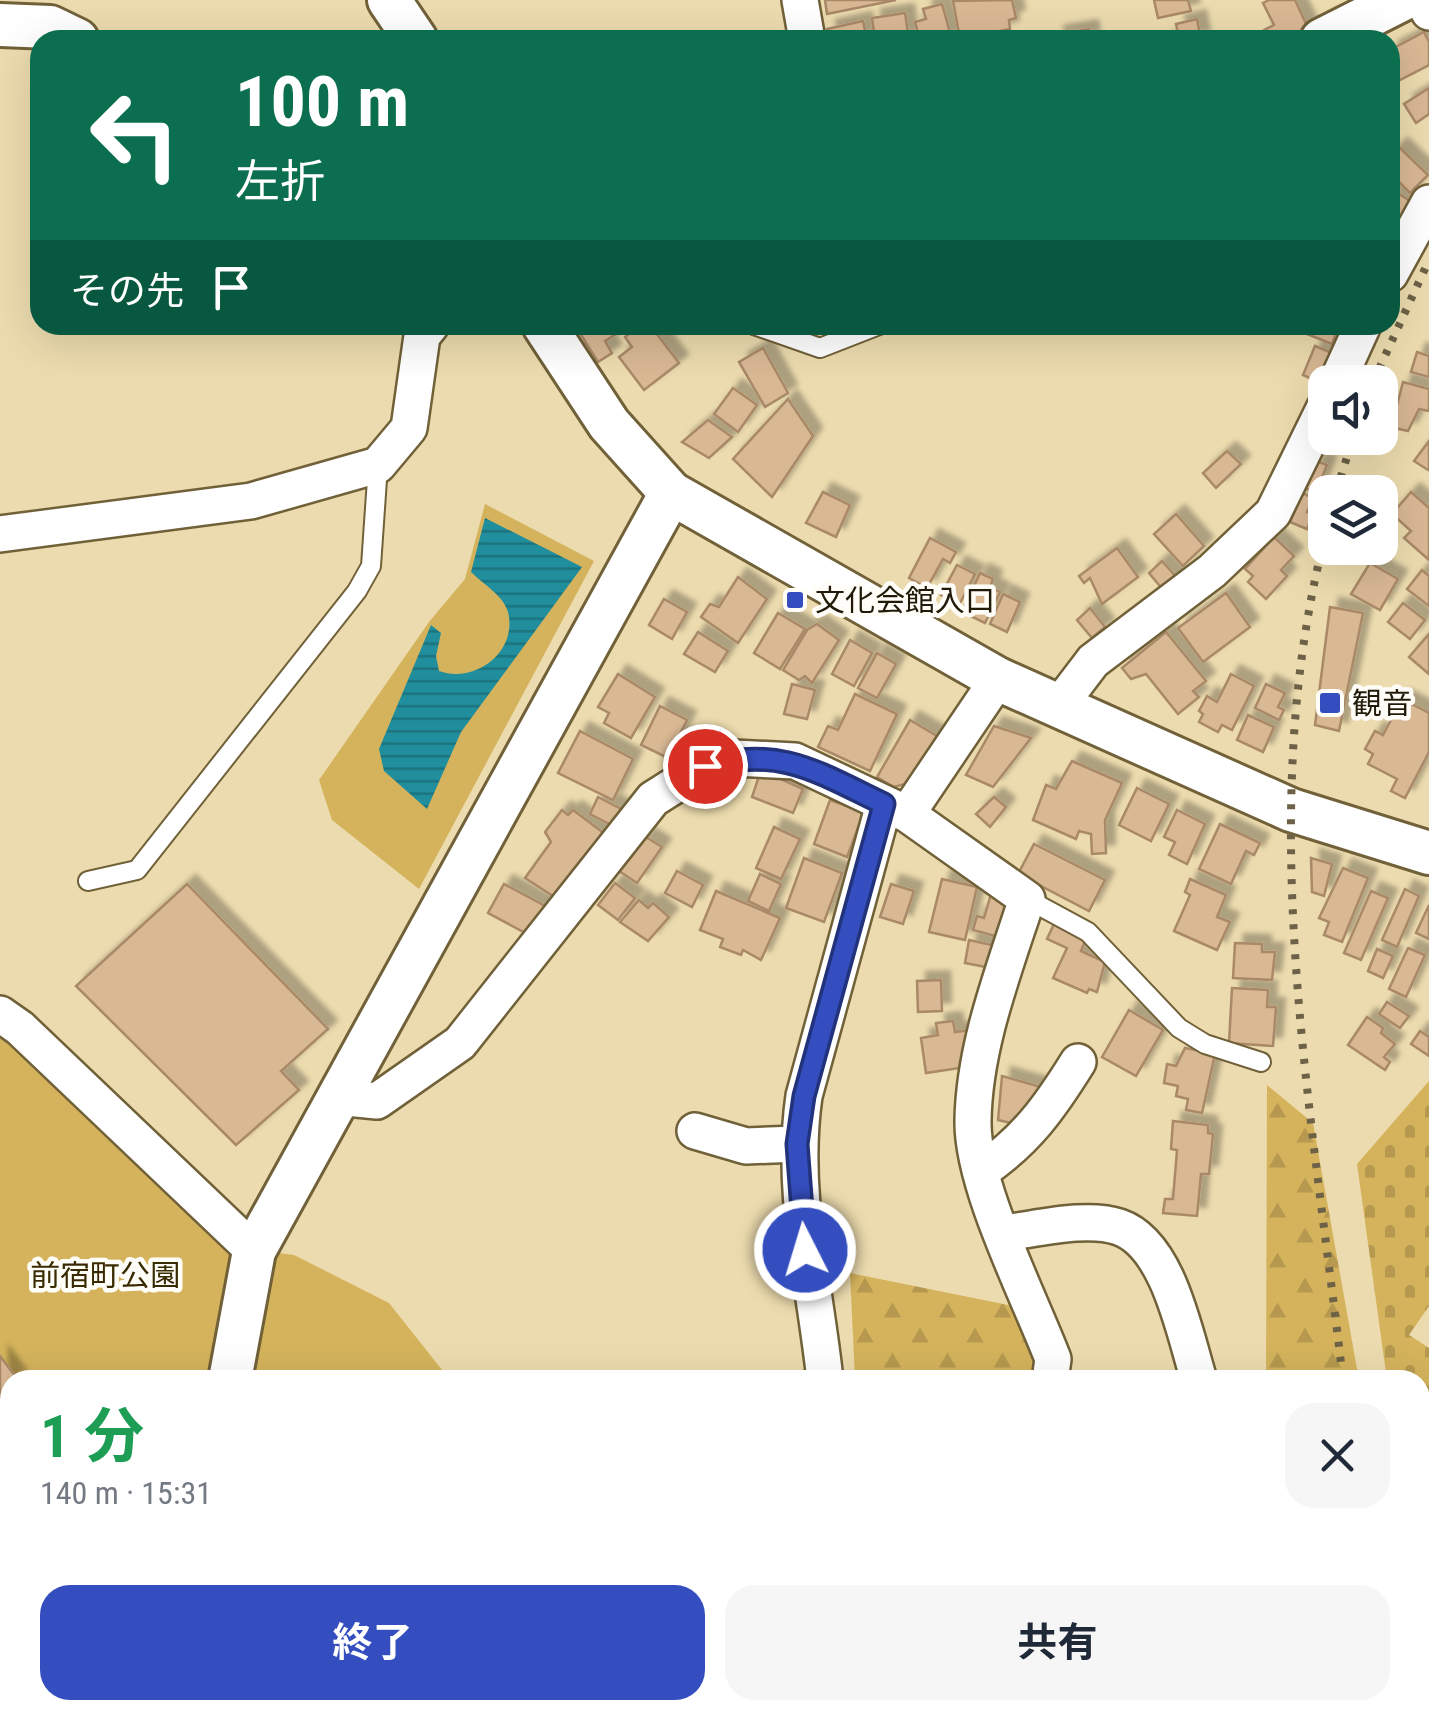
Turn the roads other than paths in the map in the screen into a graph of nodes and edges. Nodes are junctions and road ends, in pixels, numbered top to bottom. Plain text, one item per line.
1 (389, 0) edge
2 (800, 0) edge
3 (1401, 0) edge
4 (1424, 0) edge
5 (1429, 12) edge
6 (0, 25) edge
7 (56, 30) edge
8 (409, 30) edge
9 (805, 30) edge
10 (1342, 30) edge
11 (1429, 203) edge
12 (1400, 256) edge
13 (423, 335) edge
14 (550, 335) edge
15 (783, 335) edge
16 (854, 335) edge
17 (1358, 335) edge
18 (1344, 365) edge
19 (1308, 441) edge
20 (378, 465) junction
21 (671, 493) junction
22 (0, 534) edge
23 (998, 679) junction
24 (1058, 707) junction
25 (895, 809) junction
26 (1429, 852) edge
27 (88, 882) dead end
28 (1027, 900) junction
29 (0, 1014) edge
30 (1078, 1062) dead end
31 (1261, 1062) dead end
32 (336, 1098) junction
33 (695, 1132) dead end
34 (797, 1144) junction
35 (981, 1172) junction
36 (1004, 1233) junction
37 (254, 1251) junction
38 (232, 1370) edge
39 (823, 1370) edge
40 (1051, 1370) edge
41 (1197, 1370) edge

1 - 8 street
2 - 9 street
3 - 10 street
4 - 5 street
6 - 7 street
11 - 12 street
13 - 20 street
14 - 21 street
15 - 16 lane
17 - 18 street
19 - 24 street
20 - 22 street
20 - 27 lane
21 - 23 street
21 - 32 street
23 - 24 street
23 - 25 street
24 - 26 street
25 - 28 street
25 - 32 street
25 - 34 street
28 - 31 lane
28 - 35 street
29 - 37 street
30 - 35 street
32 - 37 street
33 - 34 street
34 - 39 street
35 - 36 street
36 - 40 street
36 - 41 street
37 - 38 street

